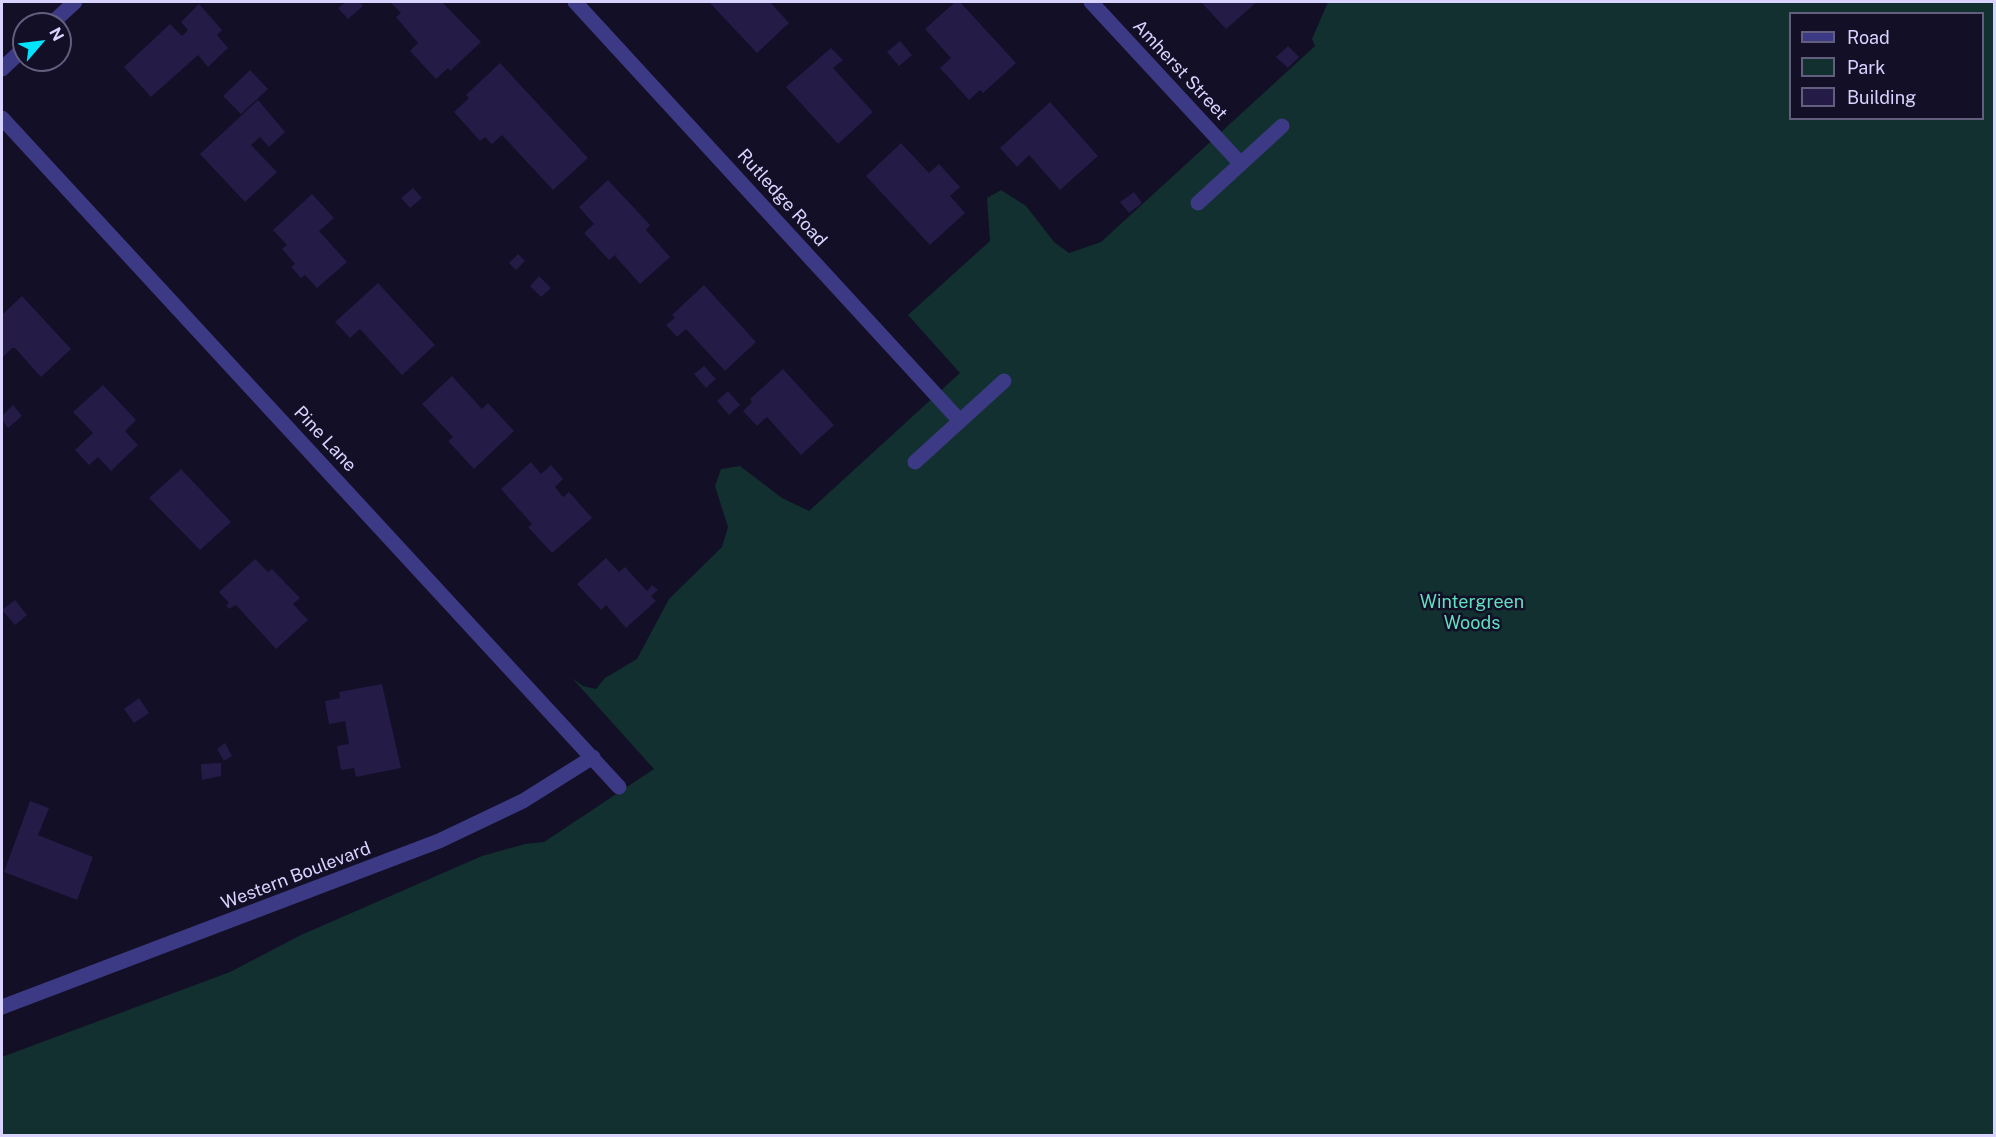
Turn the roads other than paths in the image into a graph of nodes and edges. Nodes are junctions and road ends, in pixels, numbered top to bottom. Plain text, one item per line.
1 (575, 2) edge
2 (1091, 2) edge
3 (2, 118) edge
4 (1282, 126) dead end
5 (1240, 164) junction
6 (1198, 203) dead end
7 (1004, 381) dead end
8 (960, 421) junction
9 (915, 462) dead end
10 (592, 757) junction
11 (619, 787) dead end
12 (2, 1007) edge

1 - 8 street, Rutledge Road
2 - 5 street, Amherst Street
3 - 10 street, Pine Lane
4 - 5 street
5 - 6 street
7 - 8 street
8 - 9 street
10 - 11 street, Pine Lane
10 - 12 street, Western Boulevard

